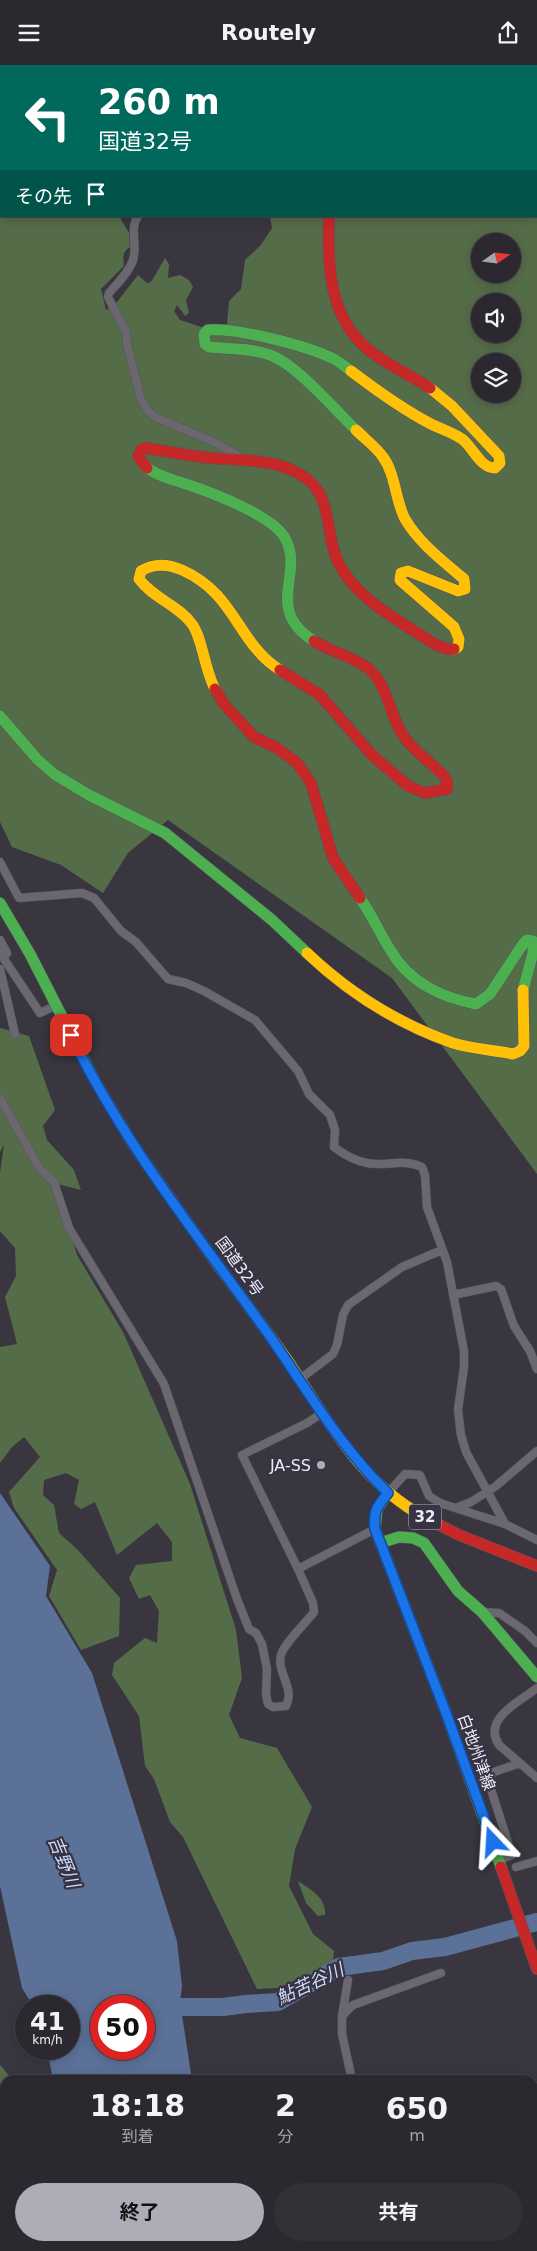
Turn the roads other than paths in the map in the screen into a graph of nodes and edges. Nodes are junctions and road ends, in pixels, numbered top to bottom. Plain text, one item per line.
1 (137, 217) edge
2 (329, 217) edge
3 (246, 460) junction
4 (0, 716) edge
5 (0, 863) edge
6 (0, 903) edge
7 (0, 940) edge
8 (2, 955) edge
9 (0, 969) edge
10 (57, 1005) junction
11 (15, 1034) dead end
12 (0, 1098) edge
13 (442, 1250) junction
14 (454, 1295) junction
15 (537, 1369) edge
16 (300, 1379) junction
17 (322, 1413) junction
18 (537, 1451) edge
19 (487, 1492) junction
20 (388, 1493) junction
21 (456, 1508) junction
22 (505, 1525) junction
23 (375, 1529) junction
24 (537, 1540) edge
25 (380, 1543) junction
26 (537, 1566) edge
27 (298, 1569) junction
28 (482, 1612) junction
29 (537, 1643) edge
30 (537, 1677) edge
31 (537, 1688) edge
32 (520, 1763) junction
33 (537, 1778) edge
34 (499, 1860) junction
35 (537, 1861) edge
36 (516, 1867) dead end
37 (537, 1969) edge
38 (441, 1973) dead end
39 (348, 1980) dead end
40 (342, 2016) junction
41 (351, 2075) edge

1 - 3 street
2 - 3 main road
3 - 4 main road
5 - 13 street
6 - 10 main road, 国道32号 / 32
7 - 8 street
8 - 10 street
9 - 11 street
10 - 16 main road, 国道32号 / 32
12 - 27 street
13 - 14 street
13 - 16 street
14 - 15 street
14 - 19 street
16 - 17 main road, 国道32号 / 32
17 - 20 main road, 国道32号 / 32
17 - 27 street
18 - 19 street
19 - 21 street
19 - 22 street
20 - 21 street
20 - 23 main road, 白地州津線
20 - 26 main road, 国道32号 / 32
21 - 22 street
22 - 24 street
23 - 25 main road, 白地州津線
23 - 27 street
25 - 28 main road
25 - 34 main road, 白地州津線
28 - 29 street
28 - 30 main road
31 - 32 street
32 - 33 street
32 - 34 street
34 - 37 main road, 白地州津線
35 - 36 street
38 - 40 street
39 - 40 street
40 - 41 street

